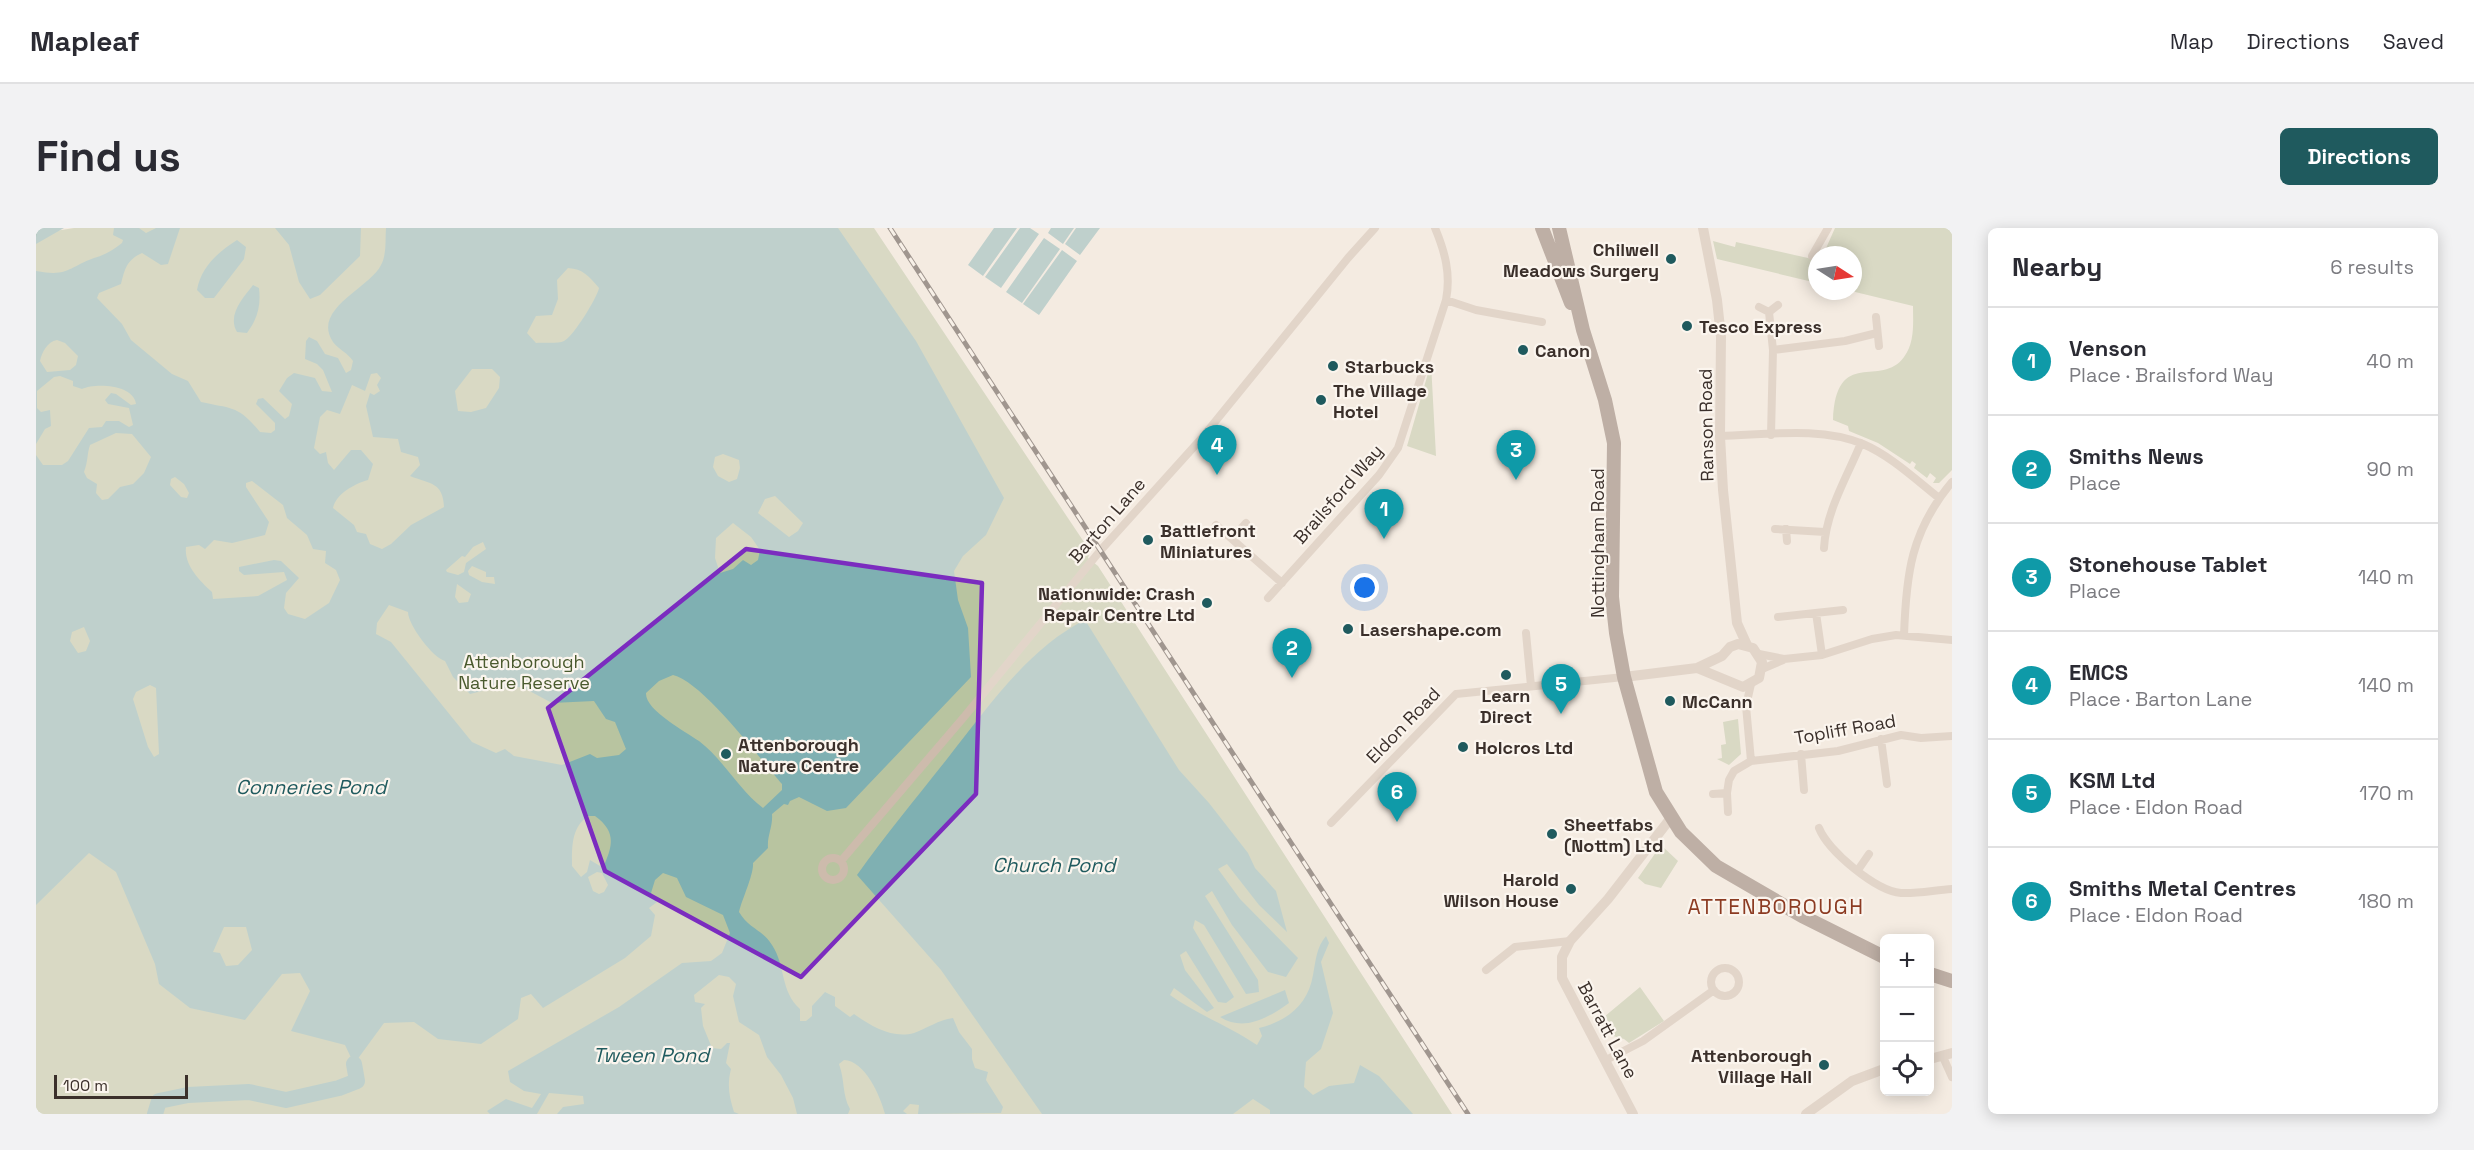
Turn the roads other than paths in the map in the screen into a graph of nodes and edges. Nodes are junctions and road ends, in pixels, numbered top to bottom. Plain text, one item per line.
1 (1375, 228) edge
2 (1435, 228) edge
3 (1542, 228) edge
4 (1559, 228) edge
5 (1703, 228) edge
6 (1828, 228) edge
7 (1818, 246) edge
8 (1446, 300) junction
9 (1778, 305) dead end
10 (1759, 307) dead end
11 (1768, 312) junction
12 (1876, 317) dead end
13 (1542, 322) dead end
14 (1583, 330) junction
15 (1877, 333) junction
16 (1879, 346) dead end
17 (1773, 350) junction
18 (1771, 435) junction
19 (1720, 436) junction
20 (1861, 443) junction
21 (1952, 482) edge
22 (1939, 498) junction
23 (1245, 523) dead end
24 (1216, 525) dead end
25 (1775, 529) dead end
26 (1786, 529) junction
27 (1825, 532) junction
28 (1232, 539) junction
29 (1787, 541) dead end
30 (1824, 548) dead end
31 (1282, 583) junction
32 (1268, 598) dead end
33 (1843, 610) dead end
34 (1816, 613) junction
35 (1778, 617) dead end
36 (1737, 623) junction
37 (1526, 633) dead end
38 (1904, 636) junction
39 (1952, 640) edge
40 (1747, 645) junction
41 (1730, 647) junction
42 (1759, 654) junction
43 (1822, 655) junction
44 (1722, 656) junction
45 (1784, 659) junction
46 (1697, 668) junction
47 (1762, 669) junction
48 (1624, 677) junction
49 (1724, 677) junction
50 (1751, 684) junction
51 (1531, 686) junction
52 (1737, 686) junction
53 (1746, 706) junction
54 (1952, 736) edge
55 (1881, 739) junction
56 (1801, 754) junction
57 (1751, 761) junction
58 (1887, 784) dead end
59 (1804, 790) dead end
60 (1727, 793) junction
61 (1713, 794) dead end
62 (1728, 812) dead end
63 (1670, 819) junction
64 (1331, 823) dead end
65 (1819, 828) dead end
66 (1869, 854) dead end
67 (841, 861) dead end
68 (1858, 870) junction
69 (1952, 889) edge
70 (1570, 941) junction
71 (1551, 945) junction
72 (1880, 955) edge
73 (1562, 957) junction
74 (1485, 970) dead end
75 (1934, 975) edge
76 (1950, 980) edge
77 (1714, 990) dead end
78 (1947, 1055) edge
79 (1606, 1060) junction
80 (1880, 1070) edge
81 (1952, 1077) edge
82 (1633, 1114) edge
83 (1806, 1114) edge

1 - 67 street, Barton Lane
2 - 8 street, Brailsford Way
3 - 14 main road, Nottingham Road
4 - 14 main road, Nottingham Road
5 - 19 street, Ranson Road
6 - 7 street
8 - 13 street
8 - 31 street, Brailsford Way
9 - 11 street
10 - 11 street
11 - 17 street
12 - 15 street
14 - 48 main road, Nottingham Road
15 - 16 street
15 - 17 street
17 - 18 street
18 - 19 street
18 - 20 street
19 - 36 street, Ranson Road
20 - 22 street
20 - 27 street
21 - 22 street
22 - 38 street
23 - 28 street
24 - 28 street
25 - 26 street
26 - 27 street
26 - 29 street
27 - 30 street
28 - 31 street
31 - 32 street, Brailsford Way
33 - 34 street
34 - 35 street
34 - 43 street
36 - 40 street, Ranson Road
36 - 41 street, Ranson Road
37 - 51 street
38 - 39 street
38 - 43 street
40 - 41 street
40 - 42 street, Ranson Road
41 - 44 street, Ranson Road
42 - 45 street
42 - 47 street
43 - 45 street
44 - 46 street, Ranson Road
44 - 49 street
45 - 47 street
46 - 48 street, Ranson Road
46 - 49 street, Ranson Road
47 - 50 street
48 - 51 street, Eldon Road
48 - 63 main road, Nottingham Road
49 - 52 street, Ranson Road
50 - 52 street
50 - 53 street
51 - 64 street, Eldon Road
52 - 53 street
53 - 57 street
54 - 55 street, Topliff Road
55 - 56 street, Topliff Road
55 - 58 street
56 - 57 street, Topliff Road
56 - 59 street
57 - 60 street
60 - 61 street
60 - 62 street
63 - 70 street
63 - 72 main road, Nottingham Road
65 - 68 street
66 - 68 street
68 - 69 street
70 - 71 street
70 - 73 street
71 - 73 street
71 - 74 street
73 - 79 street, Barratt Lane
75 - 76 main road
77 - 79 street
78 - 81 street
79 - 82 street, Barratt Lane
80 - 83 street

